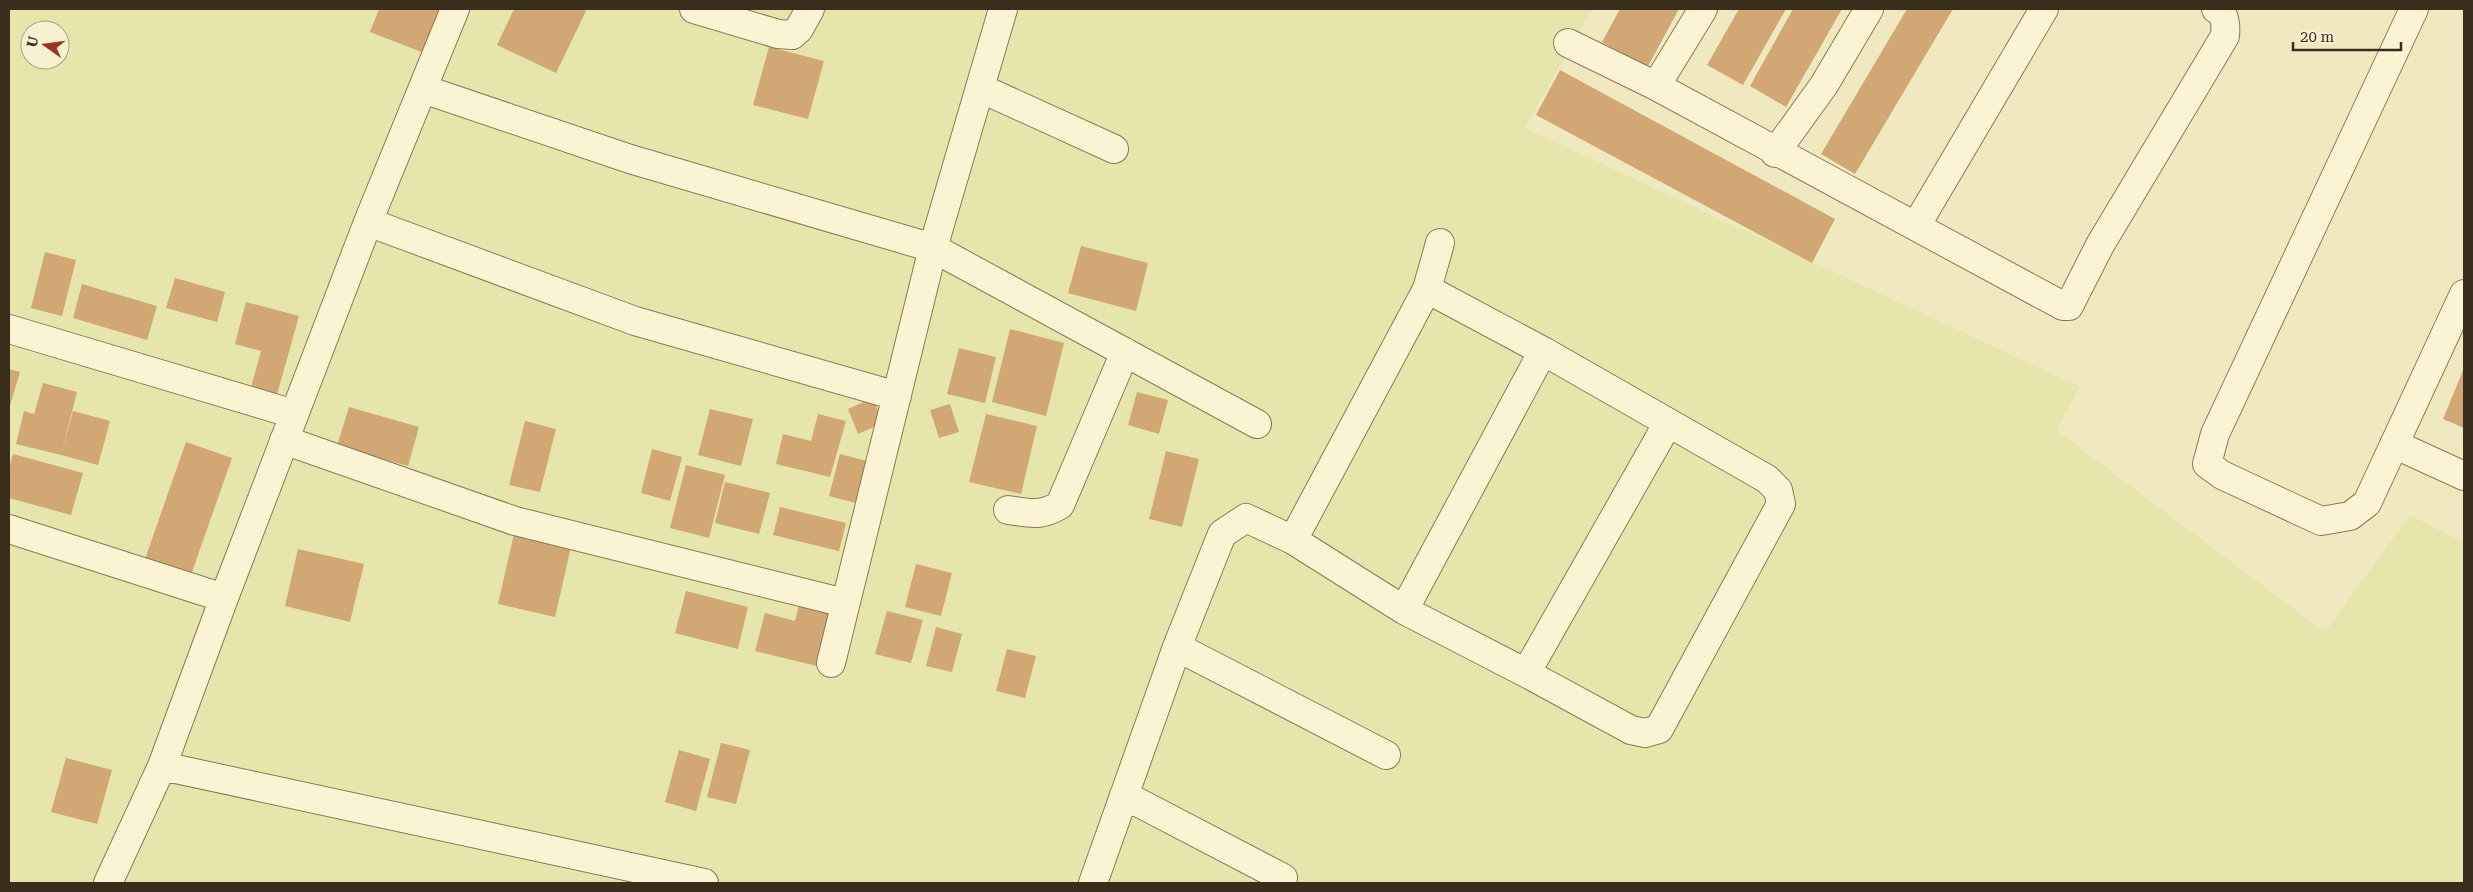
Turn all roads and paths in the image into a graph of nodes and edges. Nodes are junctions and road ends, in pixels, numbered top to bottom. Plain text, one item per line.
1 (455, 9) edge
2 (694, 9) edge
3 (810, 9) edge
4 (1003, 9) edge
5 (1703, 9) edge
6 (1869, 9) edge
7 (2044, 9) edge
8 (2216, 9) edge
9 (2414, 9) edge
10 (1568, 43) dead end
11 (1656, 86) junction
12 (980, 88) junction
13 (423, 89) junction
14 (1114, 150) dead end
15 (1775, 153) junction
16 (368, 222) junction
17 (1916, 226) junction
18 (1440, 243) dead end
19 (933, 248) junction
20 (1427, 289) junction
21 (2464, 294) edge
22 (9, 329) edge
23 (1543, 351) junction
24 (1124, 352) junction
25 (897, 396) junction
26 (294, 414) junction
27 (1668, 423) junction
28 (1257, 424) dead end
29 (284, 440) junction
30 (2394, 444) junction
31 (2464, 476) edge
32 (1008, 510) dead end
33 (9, 529) edge
34 (1293, 540) junction
35 (224, 598) junction
36 (846, 603) junction
37 (1404, 610) junction
38 (1177, 647) junction
39 (831, 663) dead end
40 (1526, 673) junction
41 (1386, 755) dead end
42 (162, 766) junction
43 (1124, 795) junction
44 (1283, 878) dead end
45 (108, 883) edge
46 (704, 883) edge
47 (1093, 883) edge

1 - 13 street
2 - 3 street
4 - 12 street
5 - 11 street
6 - 15 street
7 - 17 street
8 - 17 street
9 - 30 street
10 - 11 street
11 - 15 street
12 - 14 street
12 - 19 street
13 - 16 street
13 - 19 street
15 - 17 street
16 - 25 street
16 - 26 street
18 - 20 street
19 - 24 street
19 - 25 street
20 - 23 street
20 - 34 street
21 - 30 street
22 - 26 street
23 - 27 street
23 - 37 street
24 - 28 street
24 - 32 street
25 - 36 street
26 - 29 street
27 - 40 street
27 - 40 street
29 - 35 street
29 - 36 street
30 - 31 street
33 - 35 street
34 - 37 street
34 - 38 street
35 - 42 street
36 - 39 street
37 - 40 street
38 - 41 street
38 - 43 street
42 - 45 street
42 - 46 street
43 - 44 street
43 - 47 street

